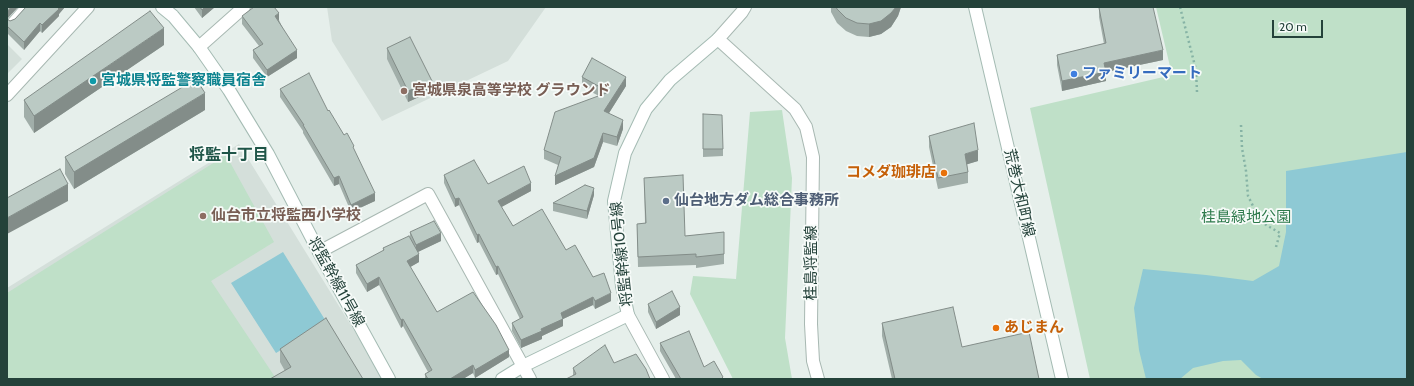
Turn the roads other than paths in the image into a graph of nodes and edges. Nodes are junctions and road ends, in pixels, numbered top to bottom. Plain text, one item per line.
1 (25, 7) edge
2 (88, 7) edge
3 (162, 7) edge
4 (244, 7) edge
5 (745, 7) edge
6 (976, 7) edge
7 (11, 23) edge
8 (718, 39) junction
9 (199, 47) junction
10 (7, 95) edge
11 (319, 252) junction
12 (628, 315) junction
13 (523, 366) junction
14 (389, 379) edge
15 (502, 379) edge
16 (530, 379) edge
17 (663, 379) edge
18 (818, 379) edge
19 (1062, 379) edge

1 - 7 lane
2 - 10 street
3 - 9 street, 将監幹線11号線
4 - 9 street
5 - 8 street, 将監幹線10号線
6 - 19 street, 荒巻大和町線
8 - 12 street, 将監幹線10号線
8 - 18 street, 桂島将監線
9 - 11 street, 将監幹線11号線
11 - 13 street
11 - 14 street, 将監幹線11号線
12 - 13 street, 将監幹線10号線
12 - 17 street
13 - 15 street, 将監幹線10号線
13 - 16 street

